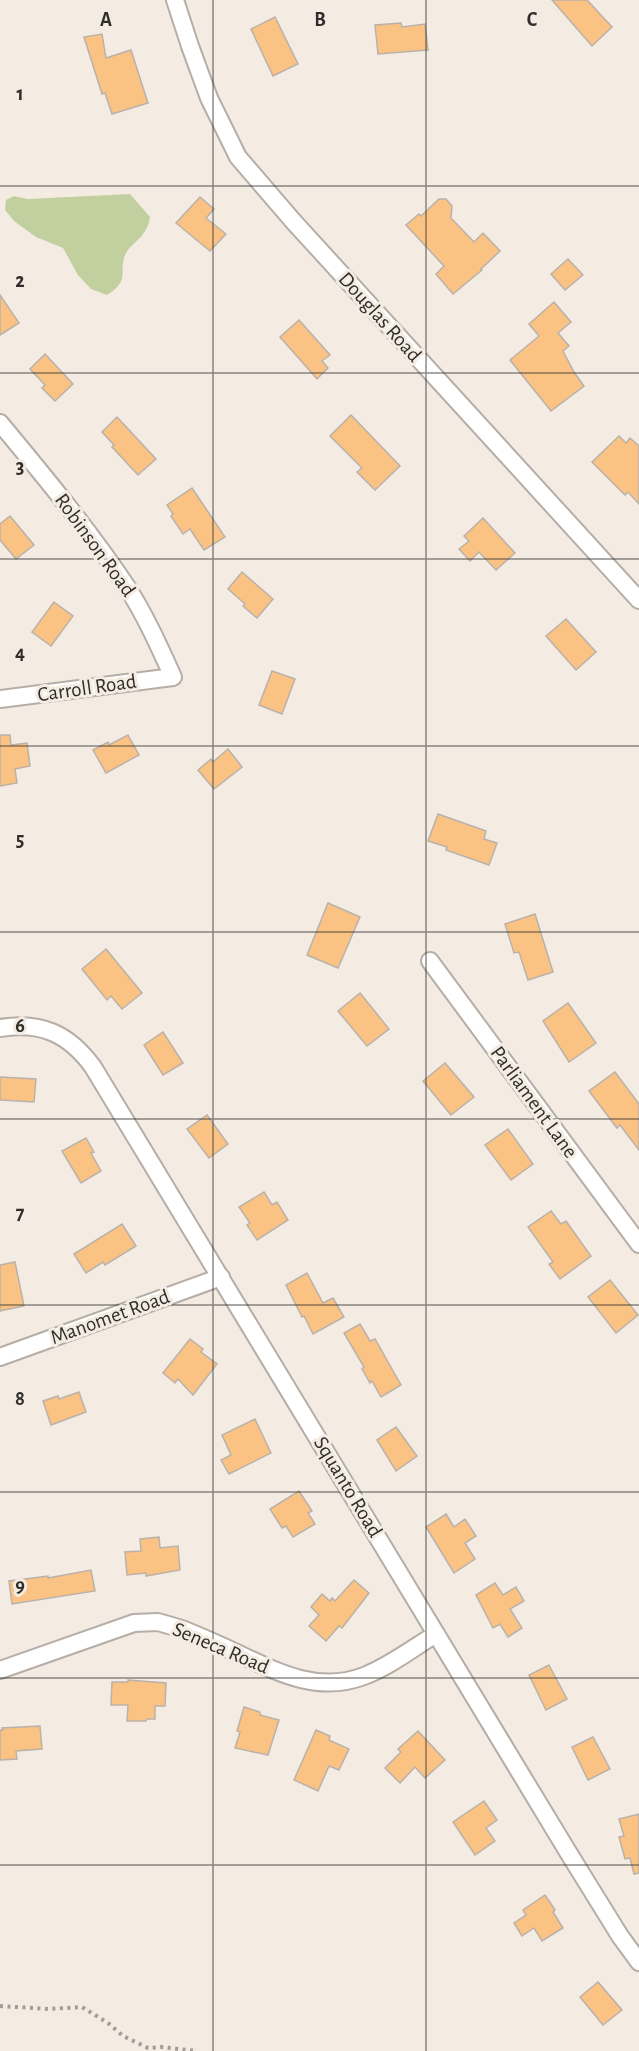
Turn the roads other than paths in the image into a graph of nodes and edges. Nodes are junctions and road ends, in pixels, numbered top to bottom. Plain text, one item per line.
1 (175, 0) edge
2 (0, 423) edge
3 (639, 600) edge
4 (173, 677) joint
5 (0, 699) edge
6 (430, 961) dead end
7 (0, 1028) edge
8 (639, 1244) edge
9 (221, 1277) junction
10 (0, 1357) edge
11 (436, 1634) junction
12 (0, 1670) edge
13 (639, 1962) edge

1 - 3 street, Douglas Road
2 - 4 street, Robinson Road
4 - 5 street, Carroll Road
6 - 8 street, Parliament Lane
7 - 9 street, Squanto Road
9 - 10 street, Manomet Road
9 - 11 street, Squanto Road
11 - 12 street, Seneca Road
11 - 13 street, Squanto Road

